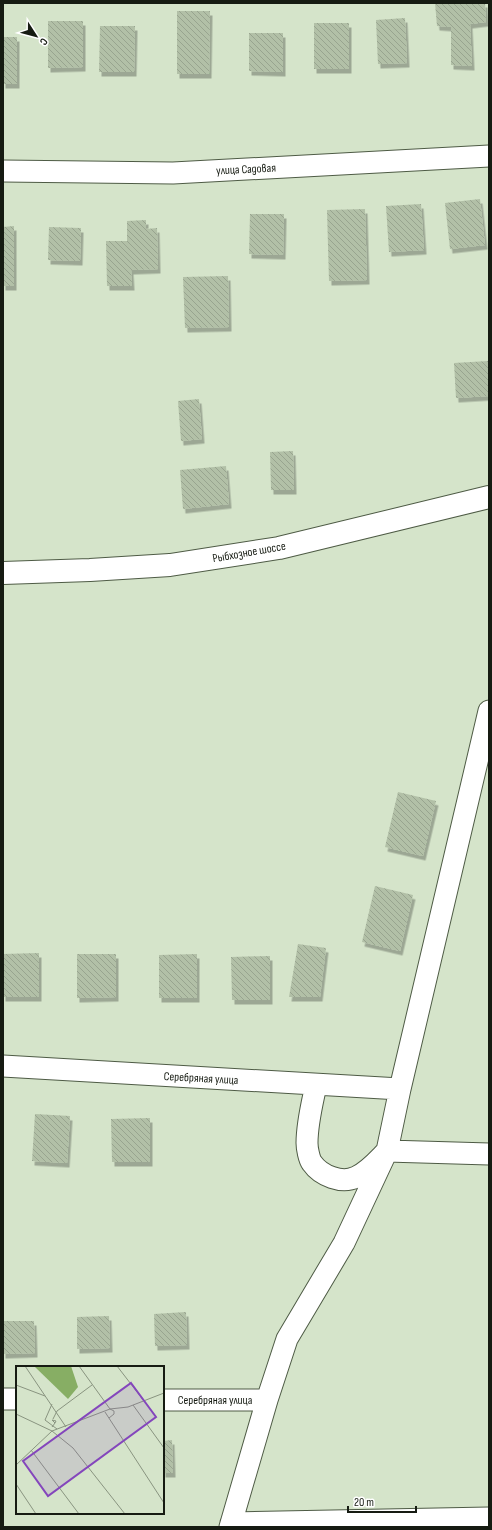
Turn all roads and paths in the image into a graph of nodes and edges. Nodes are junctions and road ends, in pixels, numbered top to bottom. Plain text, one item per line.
1 (489, 156) edge
2 (3, 171) edge
3 (489, 497) edge
4 (3, 573) edge
5 (489, 712) edge
6 (3, 1066) edge
7 (316, 1085) junction
8 (400, 1089) junction
9 (387, 1151) junction
10 (489, 1154) edge
11 (3, 1399) edge
12 (16, 1399) edge
13 (164, 1400) edge
14 (267, 1400) junction
15 (489, 1518) edge
16 (231, 1525) edge

1 - 2 street, улица Садовая
3 - 4 street, Рыбхозное шоссе
5 - 8 street
6 - 7 street, Серебряная улица
7 - 8 street, Серебряная улица
7 - 9 street
8 - 9 street
9 - 10 street
9 - 14 street
11 - 12 street
13 - 14 street, Серебряная улица
14 - 16 street
15 - 16 street

